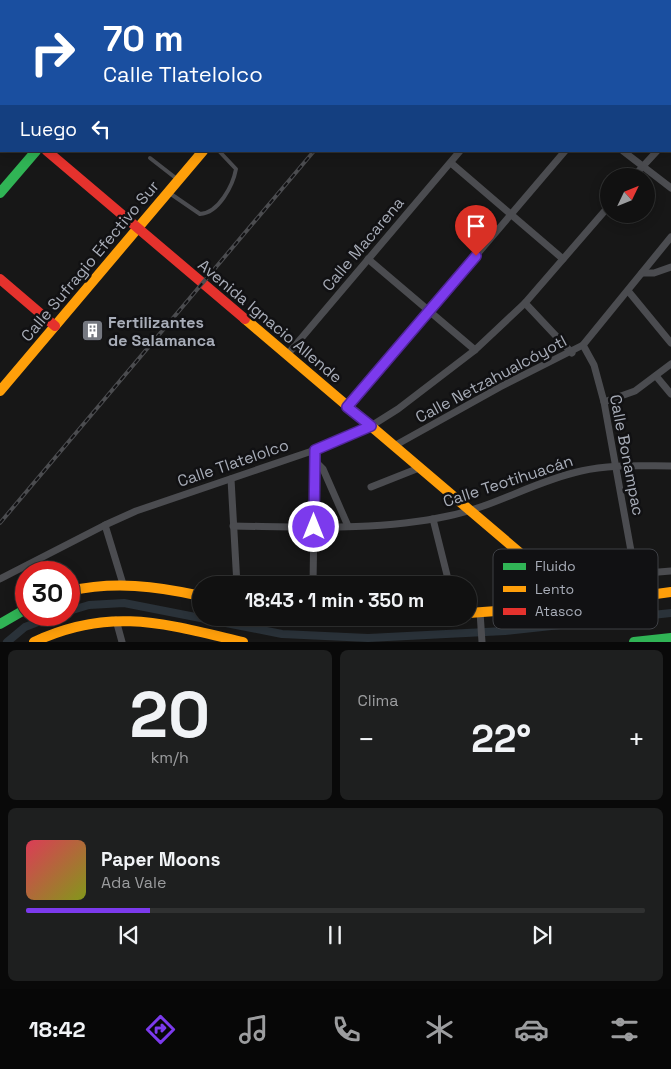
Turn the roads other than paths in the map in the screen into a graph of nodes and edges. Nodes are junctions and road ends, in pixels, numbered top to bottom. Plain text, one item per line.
1 (35, 152) edge
2 (47, 152) edge
3 (202, 152) edge
4 (220, 152) edge
5 (459, 152) edge
6 (564, 152) edge
7 (624, 152) edge
8 (656, 152) edge
9 (150, 158) dead end
10 (451, 163) junction
11 (642, 167) junction
12 (179, 180) junction
13 (671, 188) edge
14 (168, 192) junction
15 (0, 194) edge
16 (510, 215) junction
17 (600, 216) edge
18 (138, 228) junction
19 (671, 237) edge
20 (368, 259) junction
21 (563, 259) junction
22 (671, 267) edge
23 (642, 273) junction
24 (0, 279) edge
25 (629, 292) junction
26 (525, 304) junction
27 (431, 311) junction
28 (55, 326) junction
29 (671, 343) edge
30 (584, 346) junction
31 (475, 350) junction
32 (572, 353) junction
33 (287, 355) junction
34 (671, 364) edge
35 (656, 376) junction
36 (0, 391) edge
37 (671, 394) edge
38 (604, 402) junction
39 (347, 407) junction
40 (371, 426) junction
41 (394, 446) junction
42 (315, 450) junction
43 (315, 461) junction
44 (614, 466) junction
45 (671, 466) edge
46 (419, 468) junction
47 (231, 479) junction
48 (371, 487) dead end
49 (470, 511) junction
50 (433, 520) junction
51 (105, 525) junction
52 (234, 526) junction
53 (348, 526) junction
54 (314, 527) junction
55 (515, 549) edge
56 (630, 549) edge
57 (671, 571) edge
58 (658, 572) edge
59 (447, 575) dead end
60 (237, 576) edge
61 (313, 576) edge
62 (0, 579) edge
63 (123, 584) junction
64 (80, 589) edge
65 (671, 592) edge
66 (192, 594) edge
67 (658, 594) edge
68 (493, 614) edge
69 (15, 615) edge
70 (477, 615) edge
71 (480, 616) junction
72 (116, 620) junction
73 (0, 624) edge
74 (671, 638) edge
75 (38, 640) edge
76 (122, 642) edge
77 (243, 642) edge
78 (482, 642) edge
79 (634, 642) edge

1 - 15 street
2 - 18 street, Avenida Ignacio Allende
3 - 12 street, Calle Sufragio Efectivo Sur
4 - 14 lane
5 - 10 street, Calle Macarena
6 - 16 street
7 - 11 street
8 - 11 street
9 - 12 lane
10 - 16 street
10 - 20 street, Calle Macarena
11 - 13 street
12 - 14 street, Calle Sufragio Efectivo Sur
14 - 18 street, Calle Sufragio Efectivo Sur
16 - 21 street
16 - 27 street
17 - 21 street, Calle Tlatelolco
18 - 28 street, Calle Sufragio Efectivo Sur
18 - 33 street, Avenida Ignacio Allende
19 - 23 street, Calle Netzahualcóyotl
20 - 27 street
20 - 33 street, Calle Macarena
21 - 26 street, Calle Tlatelolco
22 - 23 street
23 - 25 street, Calle Netzahualcóyotl
24 - 28 street
25 - 29 street
25 - 30 street, Calle Netzahualcóyotl
26 - 31 street, Calle Tlatelolco
26 - 32 street
27 - 31 street
27 - 39 street
28 - 36 street, Calle Sufragio Efectivo Sur
30 - 32 street, Calle Netzahualcóyotl
30 - 38 street, Calle Bonampac
31 - 40 street, Calle Tlatelolco
32 - 41 street, Calle Netzahualcóyotl
33 - 39 street, Avenida Ignacio Allende
34 - 35 street
35 - 37 street
35 - 38 street
38 - 44 street, Calle Bonampac
39 - 40 street, Avenida Ignacio Allende
40 - 41 street, Avenida Ignacio Allende
40 - 42 street, Calle Tlatelolco
41 - 46 street, Avenida Ignacio Allende
42 - 43 street
42 - 47 street, Calle Tlatelolco
43 - 53 street
43 - 54 street
44 - 45 street, Calle Teotihuacán
44 - 49 street, Calle Teotihuacán
44 - 56 street, Calle Bonampac
46 - 48 street
46 - 49 street, Avenida Ignacio Allende
47 - 51 street, Calle Tlatelolco
47 - 52 street
49 - 50 street, Calle Teotihuacán
49 - 55 street, Avenida Ignacio Allende
50 - 53 street, Calle Teotihuacán
50 - 59 street
51 - 62 street, Calle Tlatelolco
51 - 63 street
52 - 54 street, Calle Teotihuacán
52 - 60 street
53 - 54 street, Calle Teotihuacán
54 - 61 street
57 - 58 street
63 - 64 street
63 - 66 street
65 - 67 street
68 - 71 street
69 - 73 street
70 - 71 street
71 - 78 street
72 - 75 street
72 - 76 street
72 - 77 street
74 - 79 street

